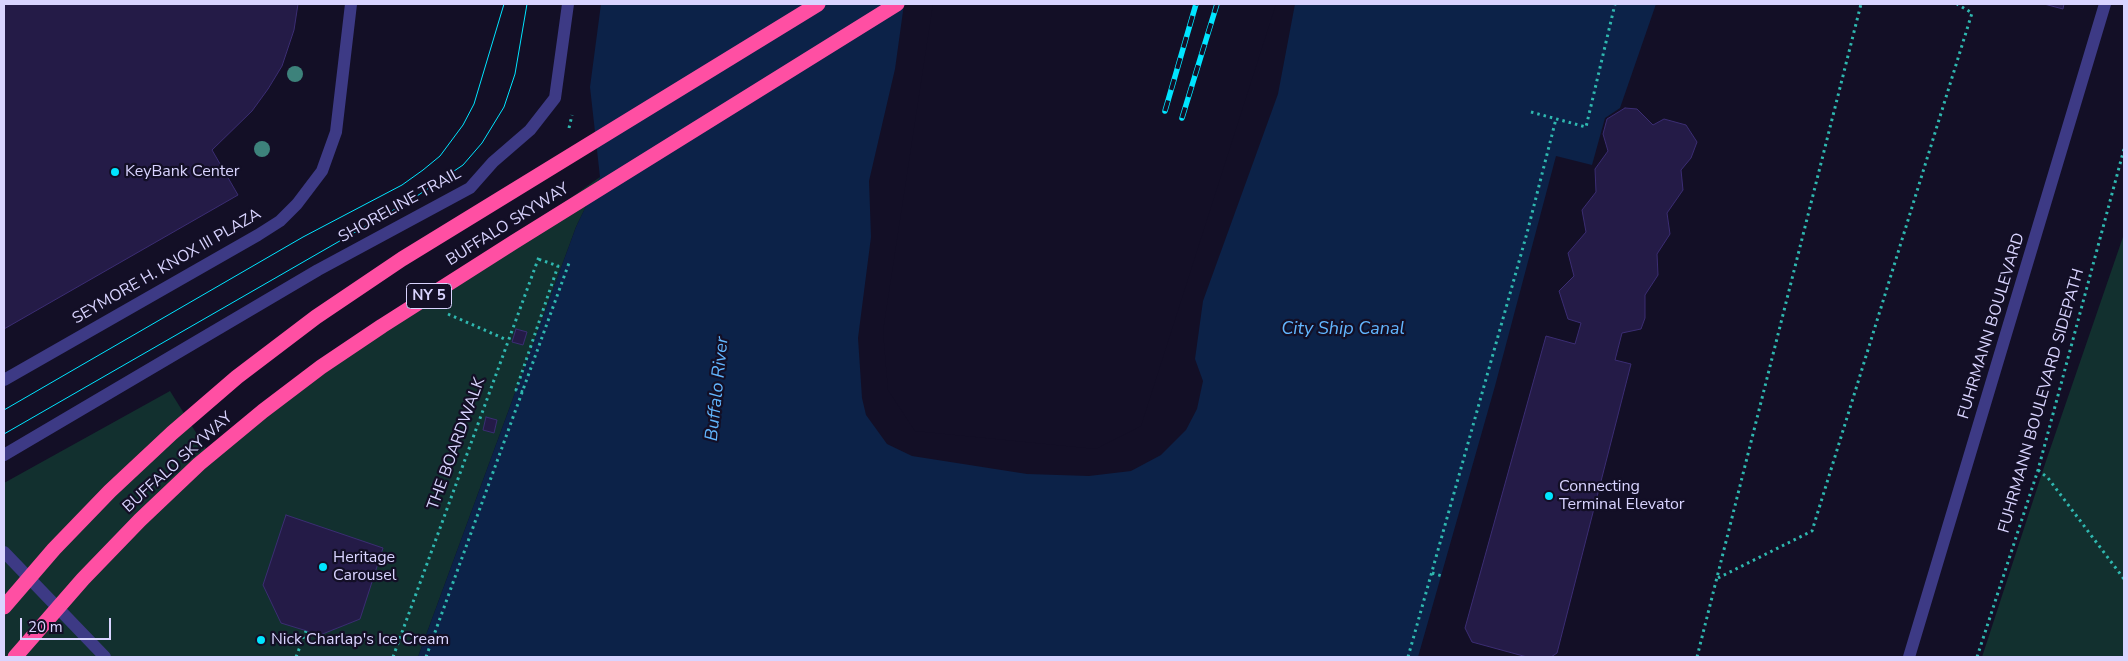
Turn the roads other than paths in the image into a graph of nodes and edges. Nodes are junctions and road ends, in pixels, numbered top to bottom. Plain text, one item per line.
1 (350, 4) edge
2 (568, 4) edge
3 (818, 4) edge
4 (897, 4) edge
5 (2105, 4) edge
6 (4, 380) edge
7 (4, 455) edge
8 (4, 552) edge
9 (4, 607) edge
10 (15, 657) edge
11 (105, 657) edge
12 (1909, 657) edge

1 - 6 street, SEYMORE H. KNOX III PLAZA
2 - 7 street, SHORELINE TRAIL
3 - 9 highway, BUFFALO SKYWAY / NY 5, bridge
4 - 10 highway, BUFFALO SKYWAY / NY 5, bridge
5 - 12 street, FUHRMANN BOULEVARD
8 - 11 street

